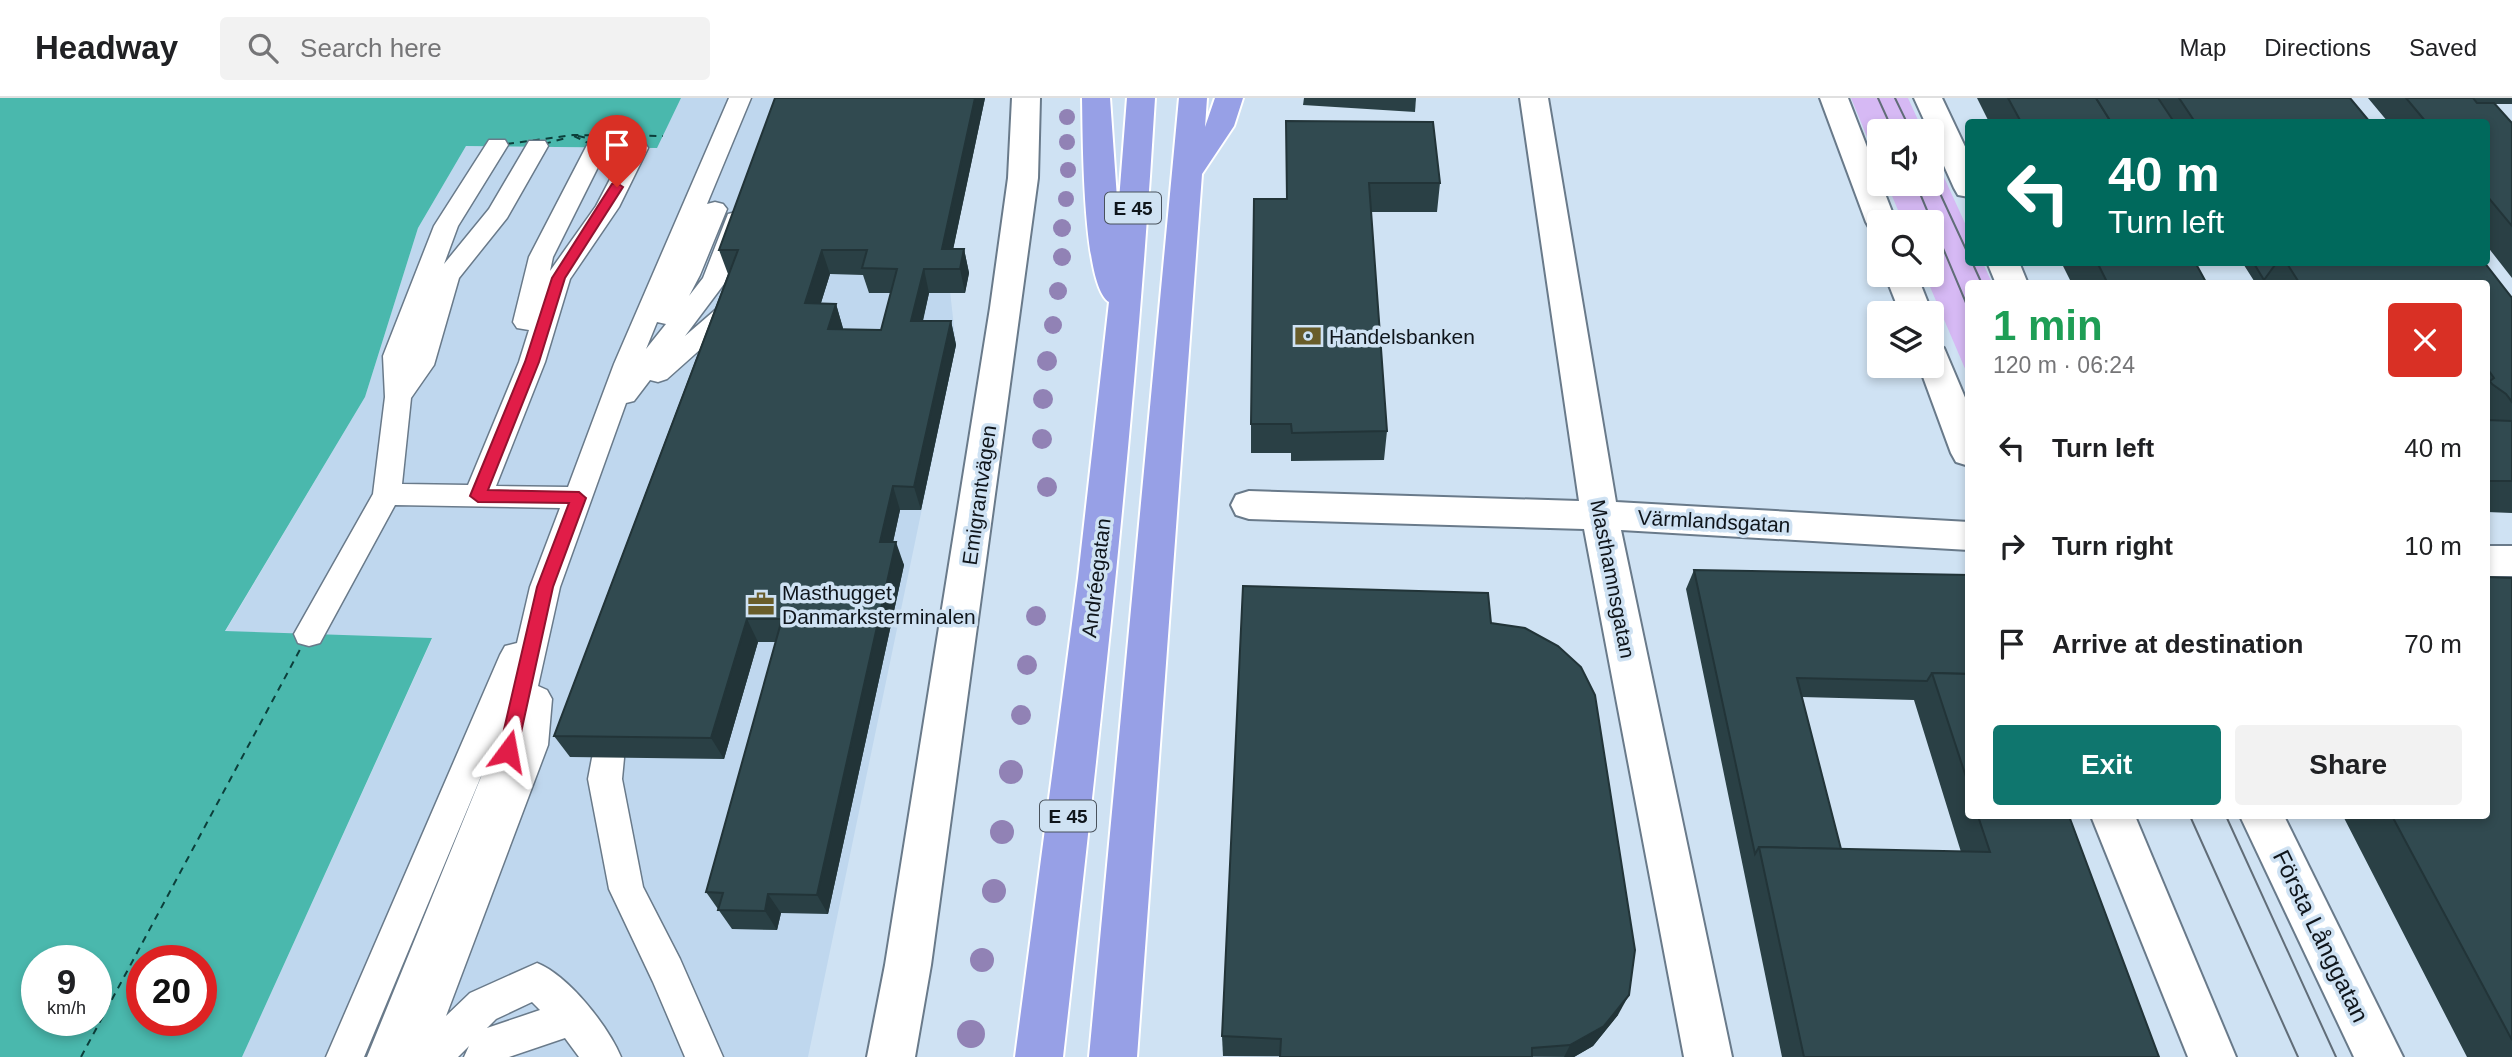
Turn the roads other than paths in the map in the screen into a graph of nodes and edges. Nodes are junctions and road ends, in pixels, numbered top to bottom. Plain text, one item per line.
1 (723, 98) edge
2 (740, 98) edge
3 (759, 98) edge
4 (1026, 98) edge
5 (1096, 98) edge
6 (1141, 98) edge
7 (1193, 98) edge
8 (1229, 98) edge
9 (1534, 98) edge
10 (1834, 98) edge
11 (1928, 98) edge
12 (497, 145) dead end
13 (537, 146) dead end
14 (597, 147) dead end
15 (637, 148) dead end
16 (1188, 172) junction
17 (1965, 179) edge
18 (742, 202) edge
19 (1876, 210) edge
20 (747, 286) edge
21 (1124, 319) junction
22 (1940, 378) edge
23 (519, 395) junction
24 (398, 397) junction
25 (605, 404) junction
26 (1965, 443) edge
27 (387, 494) junction
28 (478, 496) junction
29 (579, 498) junction
30 (1249, 505) dead end
31 (1600, 517) junction
32 (1965, 536) edge
33 (2490, 561) edge
34 (2512, 561) edge
35 (545, 587) junction
36 (309, 634) dead end
37 (608, 758) edge
38 (2114, 819) edge
39 (2263, 819) edge
40 (573, 1017) junction
41 (345, 1057) edge
42 (386, 1057) edge
43 (412, 1057) edge
44 (431, 1057) edge
45 (483, 1057) edge
46 (602, 1057) edge
47 (704, 1057) edge
48 (891, 1057) edge
49 (1039, 1057) edge
50 (1113, 1057) edge
51 (1708, 1057) edge
52 (2212, 1057) edge
53 (2379, 1057) edge

1 - 25 lane
2 - 25 lane
3 - 25 lane
4 - 48 street, Emigrantvägen
5 - 21 highway
6 - 21 highway, Andréegatan / E 45
7 - 16 highway, E 45
8 - 16 highway
9 - 31 street, Masthamnsgatan
10 - 19 street
11 - 17 street
12 - 24 lane
13 - 24 lane
14 - 23 lane
15 - 23 lane
16 - 50 highway, E 45
18 - 25 lane
20 - 25 lane
21 - 49 highway, Andréegatan / E 45
22 - 26 street
23 - 28 lane
24 - 27 lane
25 - 29 lane
27 - 28 lane
27 - 36 lane
28 - 29 lane
29 - 35 lane
30 - 31 street, Värmlandsgatan
31 - 32 street, Värmlandsgatan
31 - 51 street, Masthamnsgatan
33 - 34 street
35 - 41 lane
35 - 42 lane
35 - 43 lane
37 - 47 lane
38 - 52 street
39 - 53 street, Första Långgatan
40 - 44 lane
40 - 45 lane
40 - 46 lane

